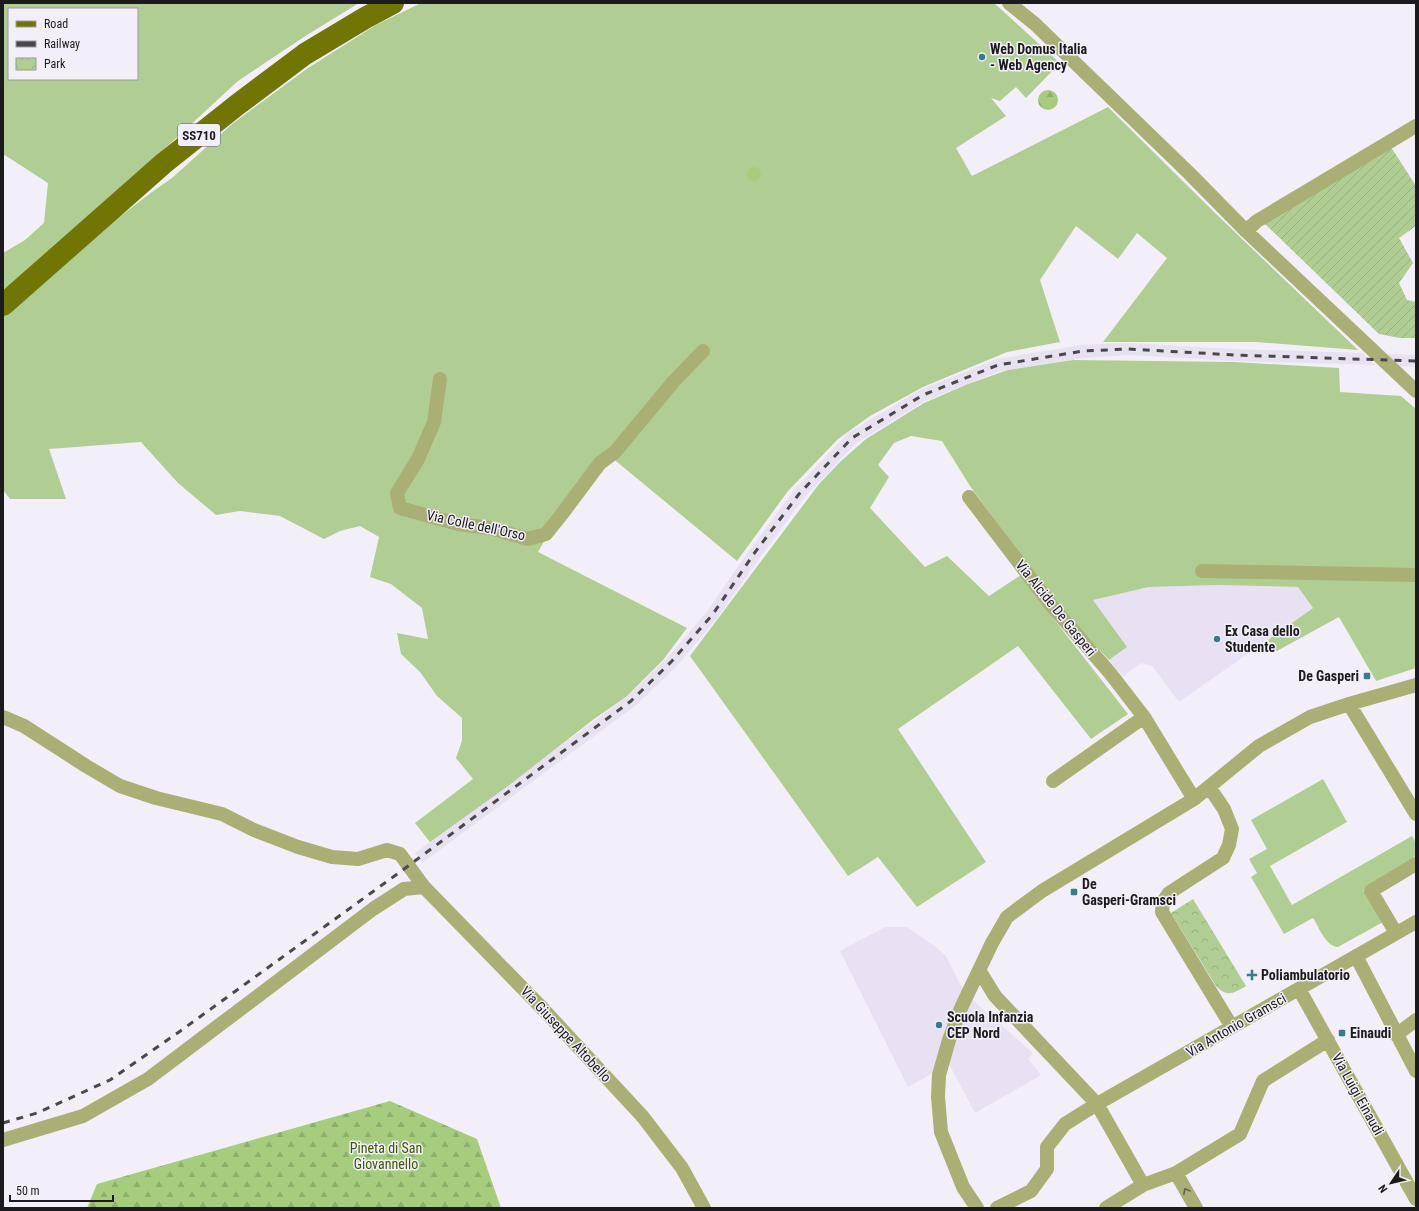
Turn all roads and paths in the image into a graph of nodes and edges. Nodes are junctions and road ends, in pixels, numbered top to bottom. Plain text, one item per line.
1 (393, 3) edge
2 (1009, 3) edge
3 (1416, 126) edge
4 (1246, 231) junction
5 (3, 305) edge
6 (703, 351) dead end
7 (440, 379) dead end
8 (1416, 391) edge
9 (969, 497) dead end
10 (1202, 571) dead end
11 (1416, 575) edge
12 (1416, 685) edge
13 (1349, 704) junction
14 (3, 717) edge
15 (1144, 717) junction
16 (1052, 781) dead end
17 (1209, 787) junction
18 (1194, 799) junction
19 (1416, 814) edge
20 (1416, 864) edge
21 (424, 887) junction
22 (1416, 922) edge
23 (1396, 933) junction
24 (1356, 956) junction
25 (979, 970) junction
26 (1299, 988) junction
27 (1416, 1020) edge
28 (1232, 1027) junction
29 (1396, 1035) junction
30 (1328, 1040) junction
31 (1416, 1071) edge
32 (1098, 1104) junction
33 (3, 1140) edge
34 (1176, 1173) junction
35 (1143, 1185) junction
36 (1416, 1199) edge
37 (704, 1208) edge
38 (977, 1208) edge
39 (997, 1208) edge
40 (1106, 1208) edge
41 (1196, 1208) edge

1 - 5 main road, SS710
2 - 4 street
3 - 4 street
4 - 8 street
6 - 7 street, Via Colle dell'Orso
9 - 15 street, Via Alcide De Gasperi
10 - 11 street
12 - 13 street
13 - 17 street
13 - 19 street
14 - 21 street, Via Giuseppe Altobello
15 - 16 street
15 - 18 street, Via Alcide De Gasperi
17 - 18 street
17 - 28 street
18 - 25 street
20 - 23 street
21 - 33 street
21 - 37 street, Via Giuseppe Altobello
22 - 23 street, Via Antonio Gramsci
23 - 24 street, Via Antonio Gramsci
24 - 26 street, Via Antonio Gramsci
24 - 29 street
25 - 32 street
25 - 38 street
26 - 28 street, Via Antonio Gramsci
26 - 30 street, Via Luigi Einaudi
27 - 29 street
28 - 32 street, Via Antonio Gramsci
29 - 31 street
30 - 34 street
30 - 36 street, Via Luigi Einaudi
32 - 35 street
32 - 39 street, Via Antonio Gramsci
34 - 35 street
41 -> 34 street
35 - 40 street

